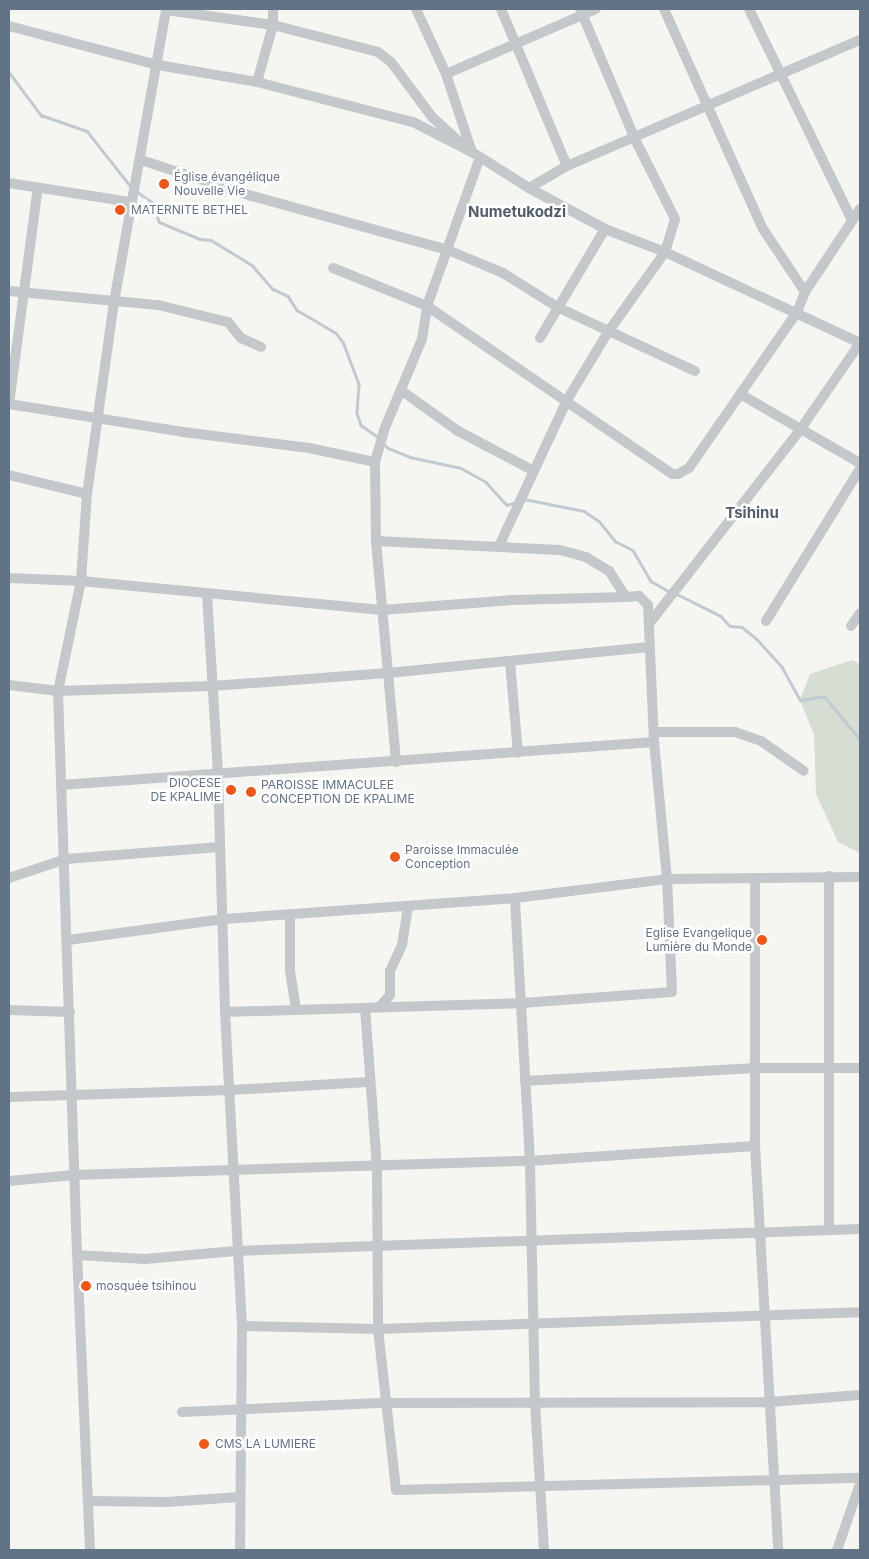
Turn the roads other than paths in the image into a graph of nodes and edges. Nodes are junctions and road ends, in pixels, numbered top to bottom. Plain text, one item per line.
1 (166, 9) edge
2 (273, 9) edge
3 (416, 9) edge
4 (501, 9) edge
5 (596, 9) edge
6 (664, 9) edge
7 (749, 9) edge
8 (581, 12) edge
9 (273, 25) junction
10 (9, 26) edge
11 (860, 40) edge
12 (516, 41) junction
13 (158, 65) junction
14 (446, 74) junction
15 (780, 74) junction
16 (257, 82) junction
17 (707, 104) junction
18 (635, 139) junction
19 (476, 154) junction
20 (141, 160) junction
21 (567, 166) junction
22 (9, 183) edge
23 (38, 188) junction
24 (529, 188) junction
25 (130, 202) junction
26 (860, 209) edge
27 (852, 220) junction
28 (605, 229) junction
29 (448, 250) junction
30 (665, 252) junction
31 (333, 268) dead end
32 (9, 291) edge
33 (26, 291) junction
34 (805, 292) junction
35 (114, 302) junction
36 (427, 306) junction
37 (557, 306) junction
38 (797, 312) junction
39 (608, 332) junction
40 (540, 338) dead end
41 (860, 343) edge
42 (261, 347) dead end
43 (695, 371) dead end
44 (402, 391) junction
45 (740, 394) junction
46 (567, 400) junction
47 (9, 404) edge
48 (99, 419) junction
49 (800, 430) junction
50 (375, 462) junction
51 (860, 463) edge
52 (860, 469) edge
53 (532, 470) junction
54 (9, 476) edge
55 (87, 494) junction
56 (376, 541) junction
57 (499, 546) junction
58 (9, 578) edge
59 (81, 580) junction
60 (207, 594) junction
61 (626, 597) junction
62 (382, 610) junction
63 (860, 613) edge
64 (766, 621) dead end
65 (649, 624) junction
66 (851, 626) dead end
67 (649, 647) junction
68 (510, 662) junction
69 (388, 673) junction
70 (9, 684) edge
71 (212, 686) junction
72 (58, 691) junction
73 (654, 737) junction
74 (518, 753) junction
75 (396, 762) junction
76 (804, 771) dead end
77 (218, 774) junction
78 (61, 785) junction
79 (220, 846) junction
80 (66, 859) junction
81 (829, 876) junction
82 (860, 877) edge
83 (9, 878) edge
84 (667, 879) junction
85 (755, 879) junction
86 (515, 898) junction
87 (408, 906) junction
88 (290, 914) junction
89 (224, 919) junction
90 (68, 940) junction
91 (522, 1003) junction
92 (365, 1008) junction
93 (379, 1008) junction
94 (9, 1010) edge
95 (296, 1010) junction
96 (70, 1012) junction
97 (225, 1012) junction
98 (756, 1068) junction
99 (860, 1068) edge
100 (830, 1069) junction
101 (525, 1081) junction
102 (368, 1082) junction
103 (231, 1090) junction
104 (71, 1093) junction
105 (9, 1097) edge
106 (755, 1146) junction
107 (530, 1161) junction
108 (377, 1167) junction
109 (233, 1173) junction
110 (74, 1175) junction
111 (9, 1181) edge
112 (829, 1229) junction
113 (860, 1229) edge
114 (759, 1234) junction
115 (532, 1240) junction
116 (378, 1247) junction
117 (236, 1251) junction
118 (77, 1255) junction
119 (860, 1312) edge
120 (763, 1314) junction
121 (532, 1323) junction
122 (242, 1326) junction
123 (378, 1329) junction
124 (860, 1395) edge
125 (770, 1402) junction
126 (384, 1403) junction
127 (535, 1403) junction
128 (182, 1412) dead end
129 (239, 1412) junction
130 (860, 1478) edge
131 (772, 1483) junction
132 (860, 1484) edge
133 (540, 1487) junction
134 (239, 1497) junction
135 (88, 1501) junction
136 (90, 1550) edge
137 (240, 1550) edge
138 (544, 1550) edge
139 (778, 1550) edge
140 (837, 1550) edge

1 - 9 street
1 - 13 street
2 - 9 street
3 - 14 street
4 - 12 street
5 - 8 street
6 - 17 street
7 - 15 street
8 - 12 street
8 - 18 street
9 - 16 street
9 - 19 street
10 - 13 street
11 - 15 street
12 - 14 street
12 - 21 street
13 - 16 street
13 - 20 street
14 - 19 street
15 - 17 street
15 - 27 street
16 - 19 street
17 - 18 street
17 - 34 street
18 - 21 street
18 - 30 street
19 - 24 street
19 - 29 street
20 - 25 street
20 - 29 street
21 - 24 street
22 - 23 street
23 - 25 street
23 - 33 street
24 - 28 street
25 - 35 street
26 - 27 street
27 - 34 street
28 - 30 street
28 - 37 street
29 - 36 street
29 - 37 street
30 - 38 street
30 - 39 street
31 - 36 street
32 - 33 street
33 - 35 street
33 - 47 street
34 - 38 street
35 - 42 street
35 - 48 street
36 - 44 street
36 - 46 street
37 - 39 street
37 - 40 street
38 - 41 street
38 - 45 street
39 - 43 street
39 - 46 street
41 - 49 street
44 - 50 street
44 - 53 street
45 - 46 street
45 - 49 street
46 - 53 street
47 - 48 street
48 - 50 street
48 - 55 street
49 - 51 street
49 - 65 street
50 - 56 street
52 - 64 street
53 - 57 street
54 - 55 street
55 - 59 street
56 - 57 street
56 - 62 street
57 - 61 street
58 - 59 street
59 - 60 street
59 - 72 street
60 - 62 street
60 - 71 street
61 - 62 street
61 - 65 street
62 - 69 street
63 - 66 street
65 - 67 street
67 - 68 street
67 - 73 street
68 - 69 street
68 - 74 street
69 - 71 street
69 - 75 street
70 - 72 street
71 - 72 street
71 - 77 street
72 - 78 street
73 - 74 street
73 - 76 street
73 - 84 street
74 - 75 street
75 - 77 street
77 - 78 street
77 - 79 street
78 - 80 street
79 - 80 street
79 - 89 street
80 - 83 street
80 - 90 street
81 - 82 street
81 - 85 street
81 - 100 street
84 - 85 street
84 - 86 street
84 - 91 street
85 - 98 street
86 - 87 street
86 - 91 street
87 - 88 street
87 - 93 street
88 - 89 street
88 - 95 street
89 - 90 street
89 - 97 street
90 - 96 street
91 - 93 street
91 - 101 street
92 - 93 street
92 - 95 street
92 - 102 street
94 - 96 street
95 - 97 street
96 - 104 street
97 - 103 street
98 - 100 street
98 - 101 street
98 - 106 street
99 - 100 street
100 - 112 street
101 - 107 street
102 - 103 street
102 - 108 street
103 - 104 street
103 - 109 street
104 - 105 street
104 - 110 street
106 - 107 street
106 - 114 street
107 - 108 street
107 - 115 street
108 - 109 street
108 - 116 street
109 - 110 street
109 - 117 street
110 - 111 street
110 - 118 street
112 - 113 street
112 - 114 street
114 - 115 street
114 - 120 street
115 - 116 street
115 - 121 street
116 - 117 street
116 - 123 street
117 - 118 street
117 - 122 street
118 - 135 street
119 - 120 street
120 - 121 street
120 - 125 street
121 - 123 street
121 - 127 street
122 - 123 street
122 - 129 street
123 - 126 street
124 - 125 street
125 - 127 street
125 - 131 street
126 - 127 street
126 - 129 street
126 - 133 street
127 - 133 street
128 - 129 street
129 - 134 street
130 - 131 street
131 - 133 street
131 - 139 street
132 - 140 street
133 - 138 street
134 - 135 street
134 - 137 street
135 - 136 street

